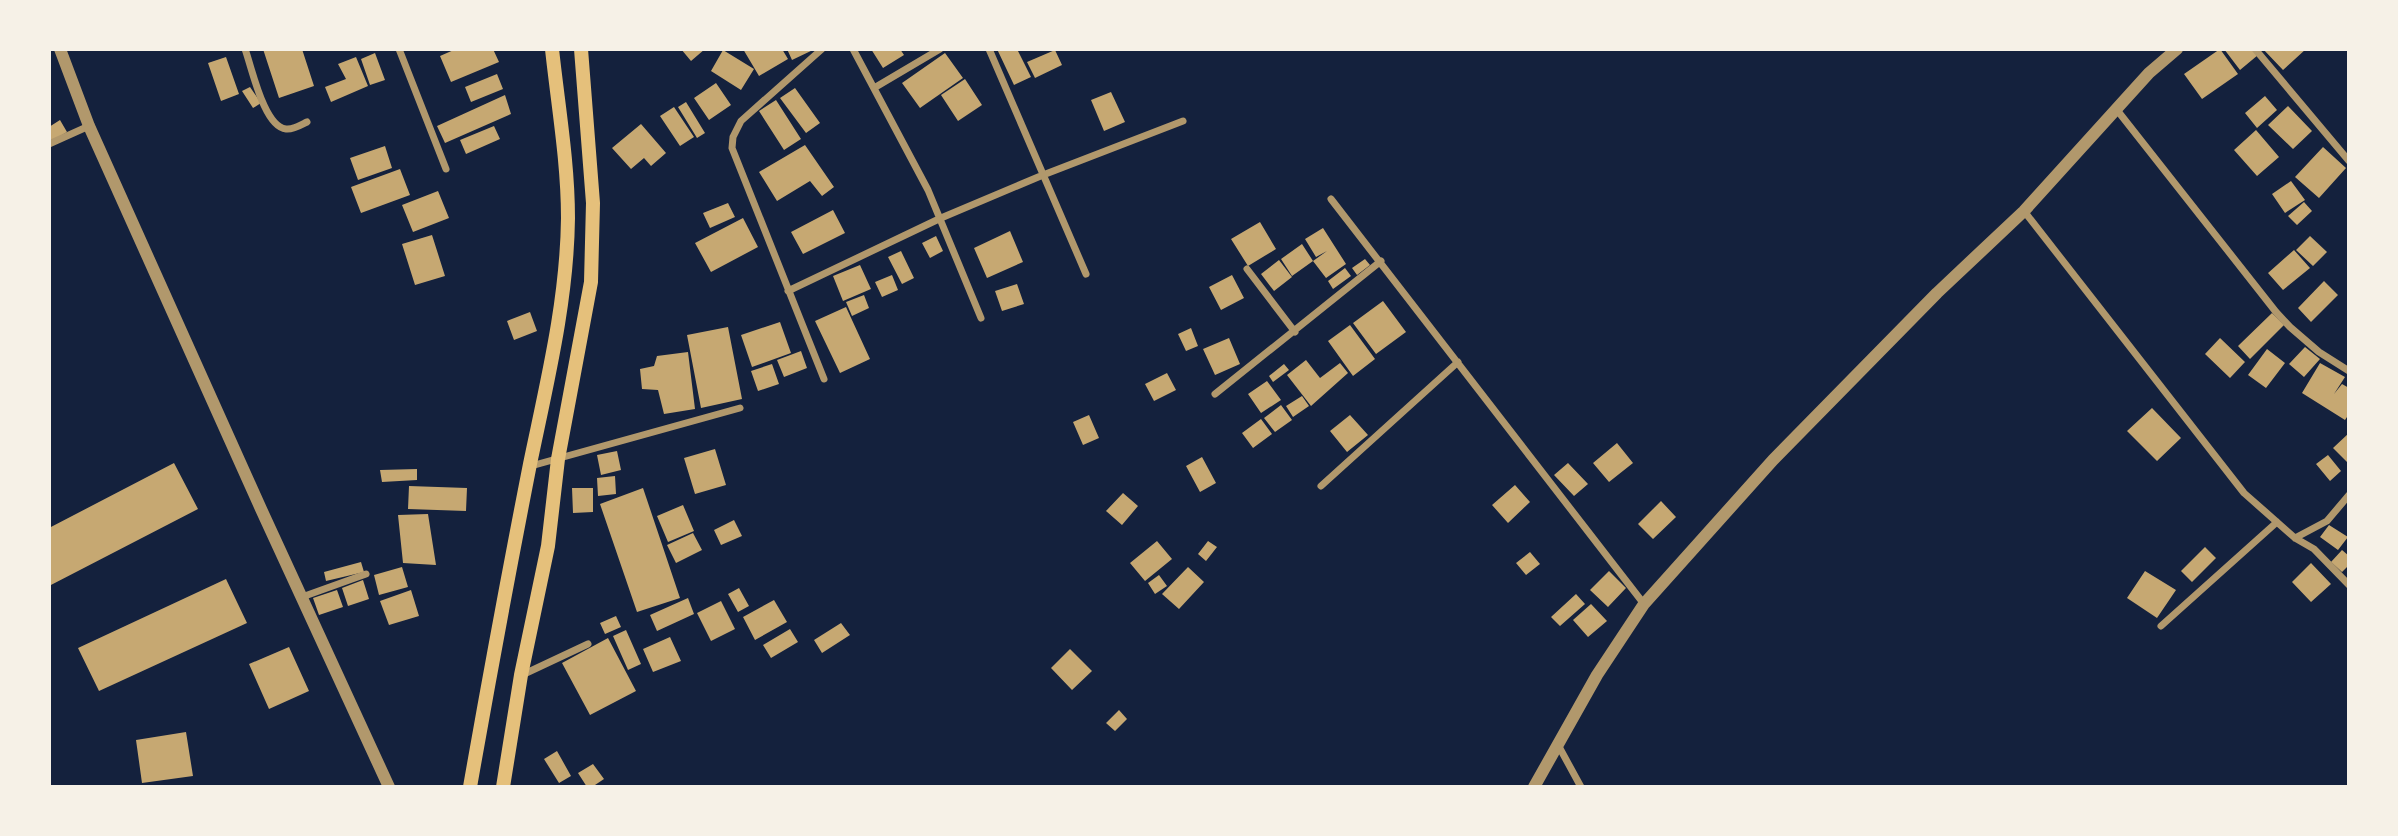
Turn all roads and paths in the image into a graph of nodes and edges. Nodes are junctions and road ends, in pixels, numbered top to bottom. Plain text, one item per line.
1 (60, 49) edge
2 (246, 49) edge
3 (399, 49) edge
4 (552, 49) edge
5 (581, 49) edge
6 (822, 49) edge
7 (853, 49) edge
8 (940, 49) edge
9 (989, 49) edge
10 (2177, 49) edge
11 (2255, 49) edge
12 (873, 88) junction
13 (2117, 110) junction
14 (1183, 121) dead end
15 (307, 122) dead end
16 (89, 126) junction
17 (49, 144) edge
18 (2349, 161) edge
19 (446, 169) dead end
20 (1043, 175) junction
21 (1331, 199) dead end
22 (2024, 211) junction
23 (942, 219) junction
24 (1381, 261) junction
25 (1247, 269) dead end
26 (1086, 274) dead end
27 (788, 291) junction
28 (981, 318) dead end
29 (1294, 332) junction
30 (1458, 362) junction
31 (2349, 371) edge
32 (824, 379) dead end
33 (1215, 394) dead end
34 (740, 408) dead end
35 (558, 459) junction
36 (530, 466) junction
37 (1321, 486) dead end
38 (2349, 495) edge
39 (2277, 522) junction
40 (2295, 538) junction
41 (366, 574) dead end
42 (2349, 585) edge
43 (302, 597) junction
44 (1644, 604) junction
45 (2161, 626) dead end
46 (588, 644) dead end
47 (521, 675) junction
48 (1557, 743) junction
49 (389, 787) edge
50 (470, 787) edge
51 (503, 787) edge
52 (1534, 787) edge
53 (1581, 787) edge

1 - 16 street
2 - 15 street
3 - 19 street
4 - 36 main road
5 - 35 main road
6 - 27 street
7 - 12 street
8 - 12 street
9 - 20 street
10 - 13 street
11 - 18 street
12 - 23 street
13 - 22 street
13 - 31 street
14 - 20 street
16 - 17 street
16 - 43 street
20 - 23 street
20 - 26 street
21 - 24 street
22 - 39 street
22 - 44 street
23 - 27 street
23 - 28 street
24 - 29 street
24 - 30 street
25 - 29 street
27 - 32 street
29 - 33 street
30 - 37 street
30 - 44 street
34 - 35 street
35 - 36 street
35 - 47 main road
36 - 50 main road
38 - 40 street
39 - 40 street
39 - 45 street
40 - 42 street
41 - 43 street
43 - 49 street
44 - 48 street
46 - 47 street
47 - 51 main road
48 - 52 street
48 - 53 street

